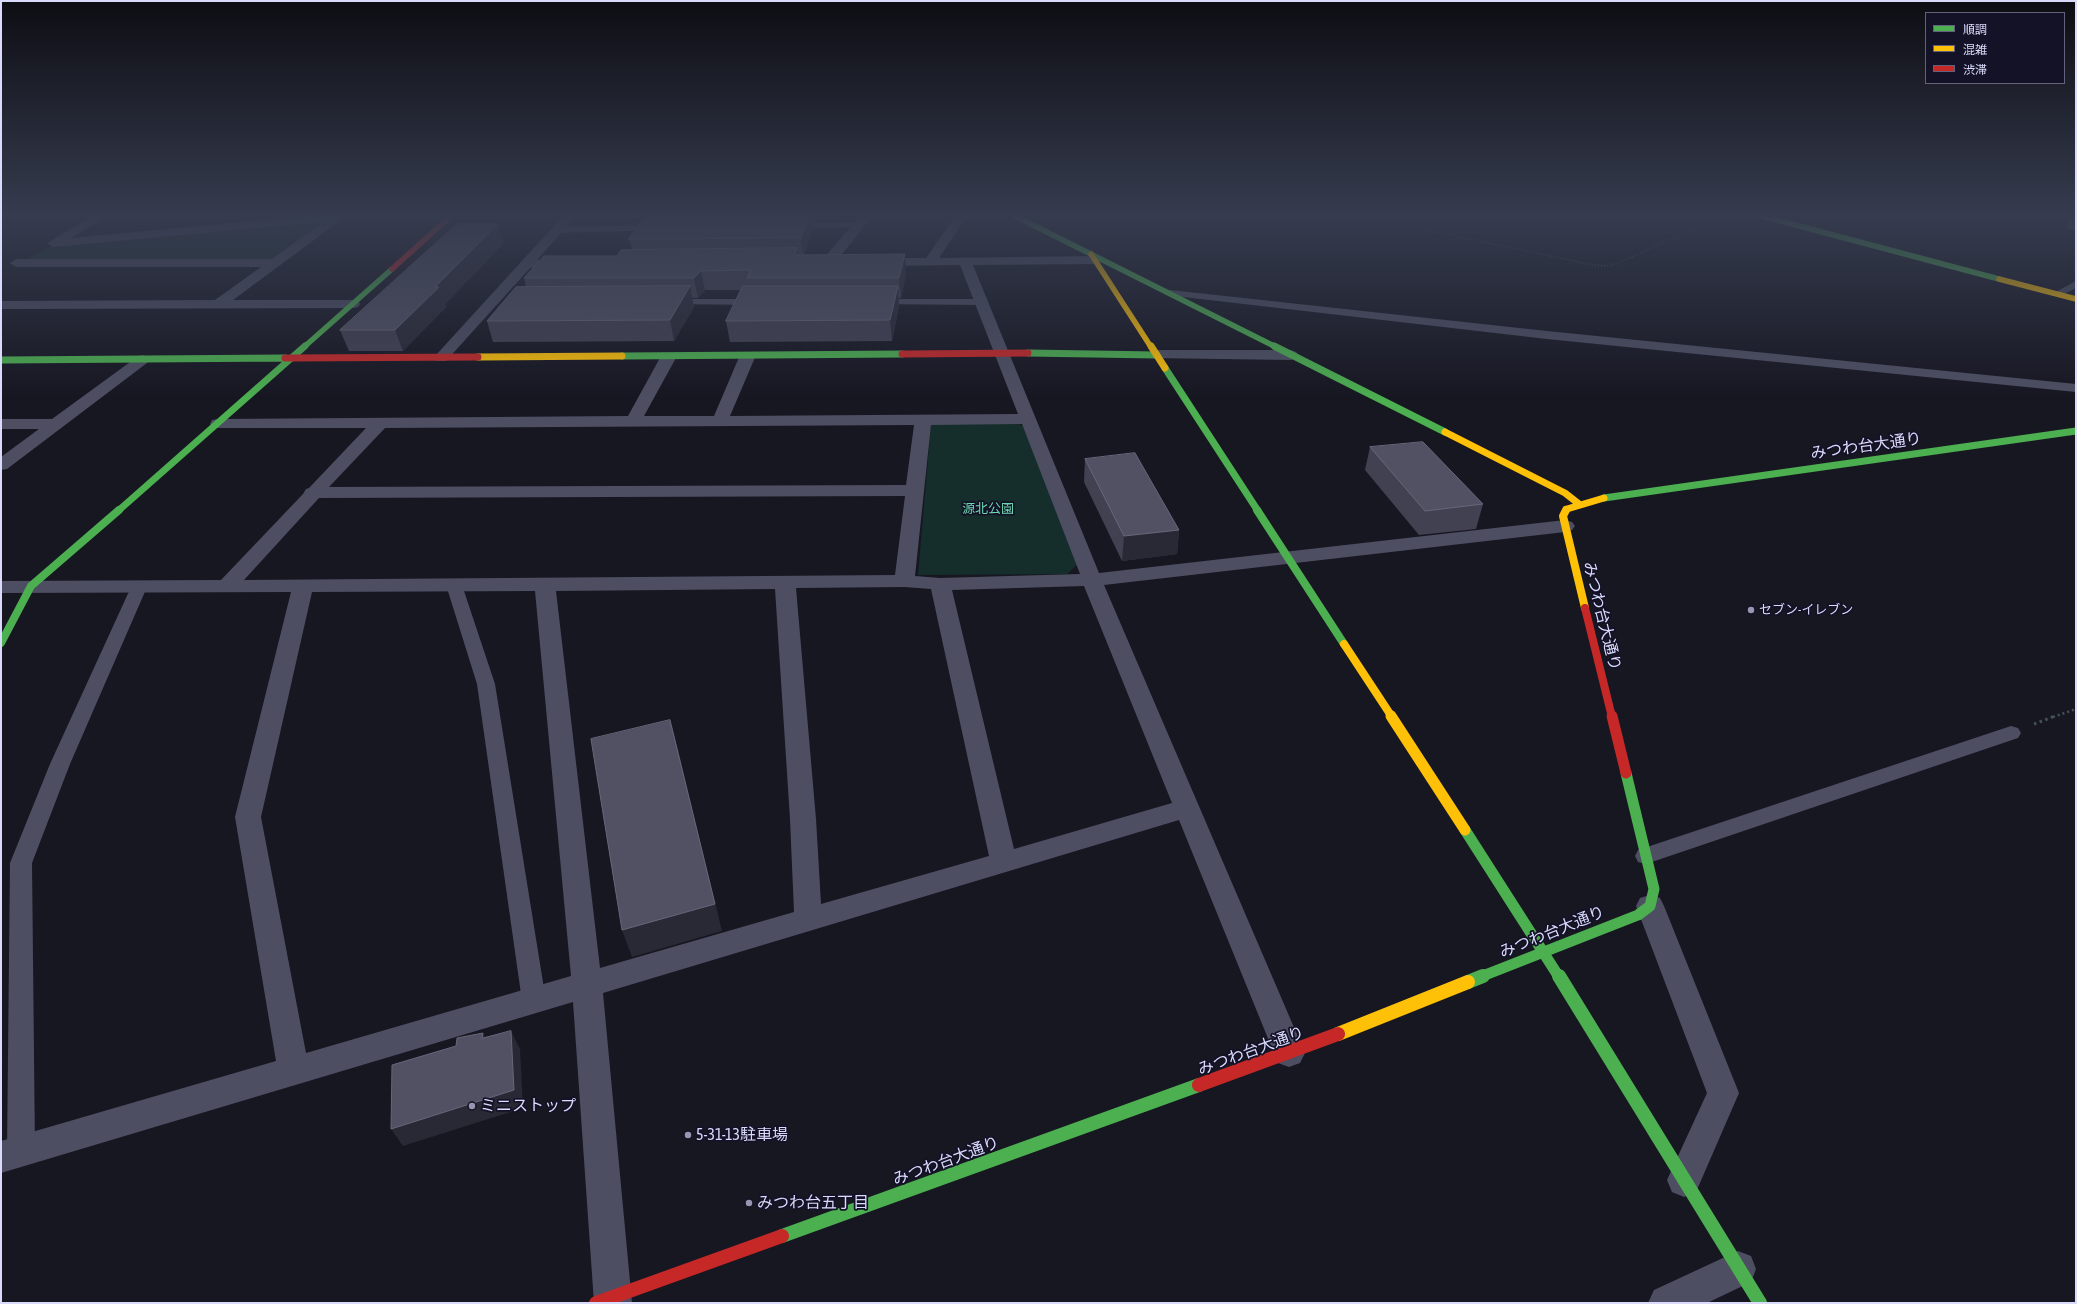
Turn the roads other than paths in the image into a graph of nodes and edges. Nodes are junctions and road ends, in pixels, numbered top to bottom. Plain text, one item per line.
1 (256, 277) edge
2 (383, 277) edge
3 (513, 277) edge
4 (972, 277) edge
5 (1106, 277) edge
6 (1135, 277) edge
7 (1993, 277) edge
8 (2076, 284) edge
9 (1170, 293) junction
10 (2058, 294) junction
11 (2076, 299) edge
12 (657, 302) edge
13 (768, 302) edge
14 (863, 302) edge
15 (982, 302) junction
16 (490, 303) junction
17 (506, 303) edge
18 (219, 304) junction
19 (353, 304) junction
20 (1, 305) edge
21 (1002, 353) junction
22 (748, 355) junction
23 (1291, 355) junction
24 (669, 356) junction
25 (1157, 356) junction
26 (291, 357) junction
27 (441, 358) junction
28 (1, 360) edge
29 (142, 360) junction
30 (2076, 388) edge
31 (1027, 419) junction
32 (923, 420) junction
33 (720, 421) junction
34 (633, 422) junction
35 (380, 423) junction
36 (1, 424) edge
37 (56, 424) junction
38 (218, 424) junction
39 (2076, 431) edge
40 (1, 465) edge
41 (914, 490) junction
42 (312, 493) junction
43 (1579, 504) junction
44 (1565, 526) junction
45 (1288, 558) junction
46 (1092, 580) junction
47 (904, 581) junction
48 (784, 583) junction
49 (940, 584) junction
50 (303, 585) junction
51 (454, 585) junction
52 (545, 585) junction
53 (31, 586) junction
54 (227, 586) junction
55 (1, 587) edge
56 (139, 587) junction
57 (1, 643) edge
58 (2010, 733) road end
59 (1188, 808) junction
60 (1646, 856) junction
61 (1004, 862) junction
62 (1650, 906) junction
63 (808, 920) junction
64 (1543, 951) junction
65 (587, 985) junction
66 (534, 1001) junction
67 (1289, 1054) junction
68 (294, 1071) junction
69 (11, 1155) edge
70 (1684, 1180) junction
71 (1738, 1269) junction
72 (607, 1301) edge
73 (1667, 1303) edge
74 (1760, 1303) edge

1 - 18 street
2 - 19 street
3 - 16 street
4 - 15 street
5 - 25 street
6 - 9 street
7 - 10 street
8 - 10 lane
9 - 23 street
9 - 30 lane
10 - 11 street
12 - 13 lane
14 - 15 lane
15 - 21 street
16 - 17 lane
16 - 27 street
18 - 19 street
18 - 20 street
19 - 26 street
21 - 22 street
21 - 25 street
21 - 31 street
22 - 24 street
22 - 33 street
23 - 25 street
23 - 43 street
24 - 27 street
24 - 34 street
25 - 45 street
26 - 27 street
26 - 29 street
26 - 38 street
28 - 29 street
29 - 37 street
31 - 32 street
31 - 46 street
32 - 33 street
32 - 41 street
33 - 34 street
34 - 35 street
35 - 38 street
35 - 42 street
36 - 37 street
37 - 40 street
38 - 53 street
39 - 43 street, みつわ台大通り
41 - 42 street
41 - 47 street
42 - 54 street
43 - 44 street, みつわ台大通り
44 - 45 street
44 - 60 street, みつわ台大通り
45 - 46 street
45 - 64 street
46 - 49 street
46 - 59 street
47 - 48 street
47 - 49 street
48 - 52 street
48 - 63 street
49 - 61 street
50 - 51 street
50 - 54 street
50 - 68 street
51 - 52 street
51 - 66 lane
52 - 65 street
53 - 55 street
53 - 56 street
53 - 57 street
54 - 56 street
56 - 69 lane
58 - 60 lane
59 - 61 street
59 - 67 street
60 - 62 street, みつわ台大通り
61 - 63 street
62 - 64 street, みつわ台大通り
62 - 70 street
63 - 65 street
64 - 67 street, みつわ台大通り
64 - 70 street
65 - 66 street
65 - 72 street
66 - 68 street
67 - 72 street, みつわ台大通り
68 - 69 street
70 - 71 street
71 - 73 street
71 - 74 street

